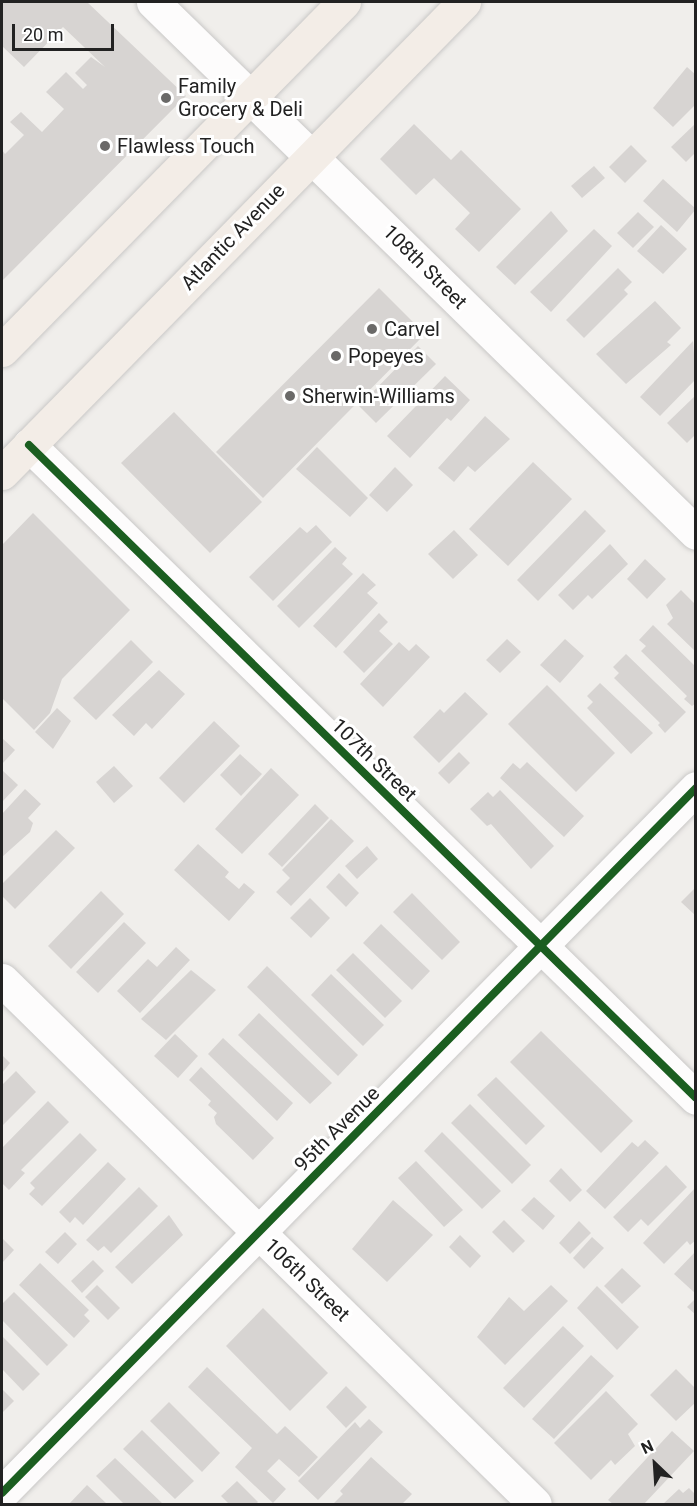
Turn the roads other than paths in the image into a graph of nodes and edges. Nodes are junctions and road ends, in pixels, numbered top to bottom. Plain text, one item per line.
1 (153, 2) edge
2 (344, 2) edge
3 (464, 2) edge
4 (251, 96) junction
5 (312, 156) junction
6 (2, 350) edge
7 (29, 446) junction
8 (2, 473) edge
9 (696, 533) edge
10 (696, 788) edge
11 (541, 945) junction
12 (2, 980) edge
13 (696, 1098) edge
14 (258, 1232) junction
15 (2, 1493) edge
16 (535, 1504) edge

1 - 4 street, 108th Street
2 - 4 main road
3 - 5 main road, Atlantic Avenue
4 - 5 street, 108th Street
4 - 6 main road
5 - 7 main road, Atlantic Avenue
5 - 9 street, 108th Street
7 - 8 main road, Atlantic Avenue
7 - 11 street, 107th Street
10 - 11 street, 95th Avenue
11 - 13 street, 107th Street
11 - 14 street, 95th Avenue
12 - 14 street, 106th Street
14 - 15 street, 95th Avenue
14 - 16 street, 106th Street

